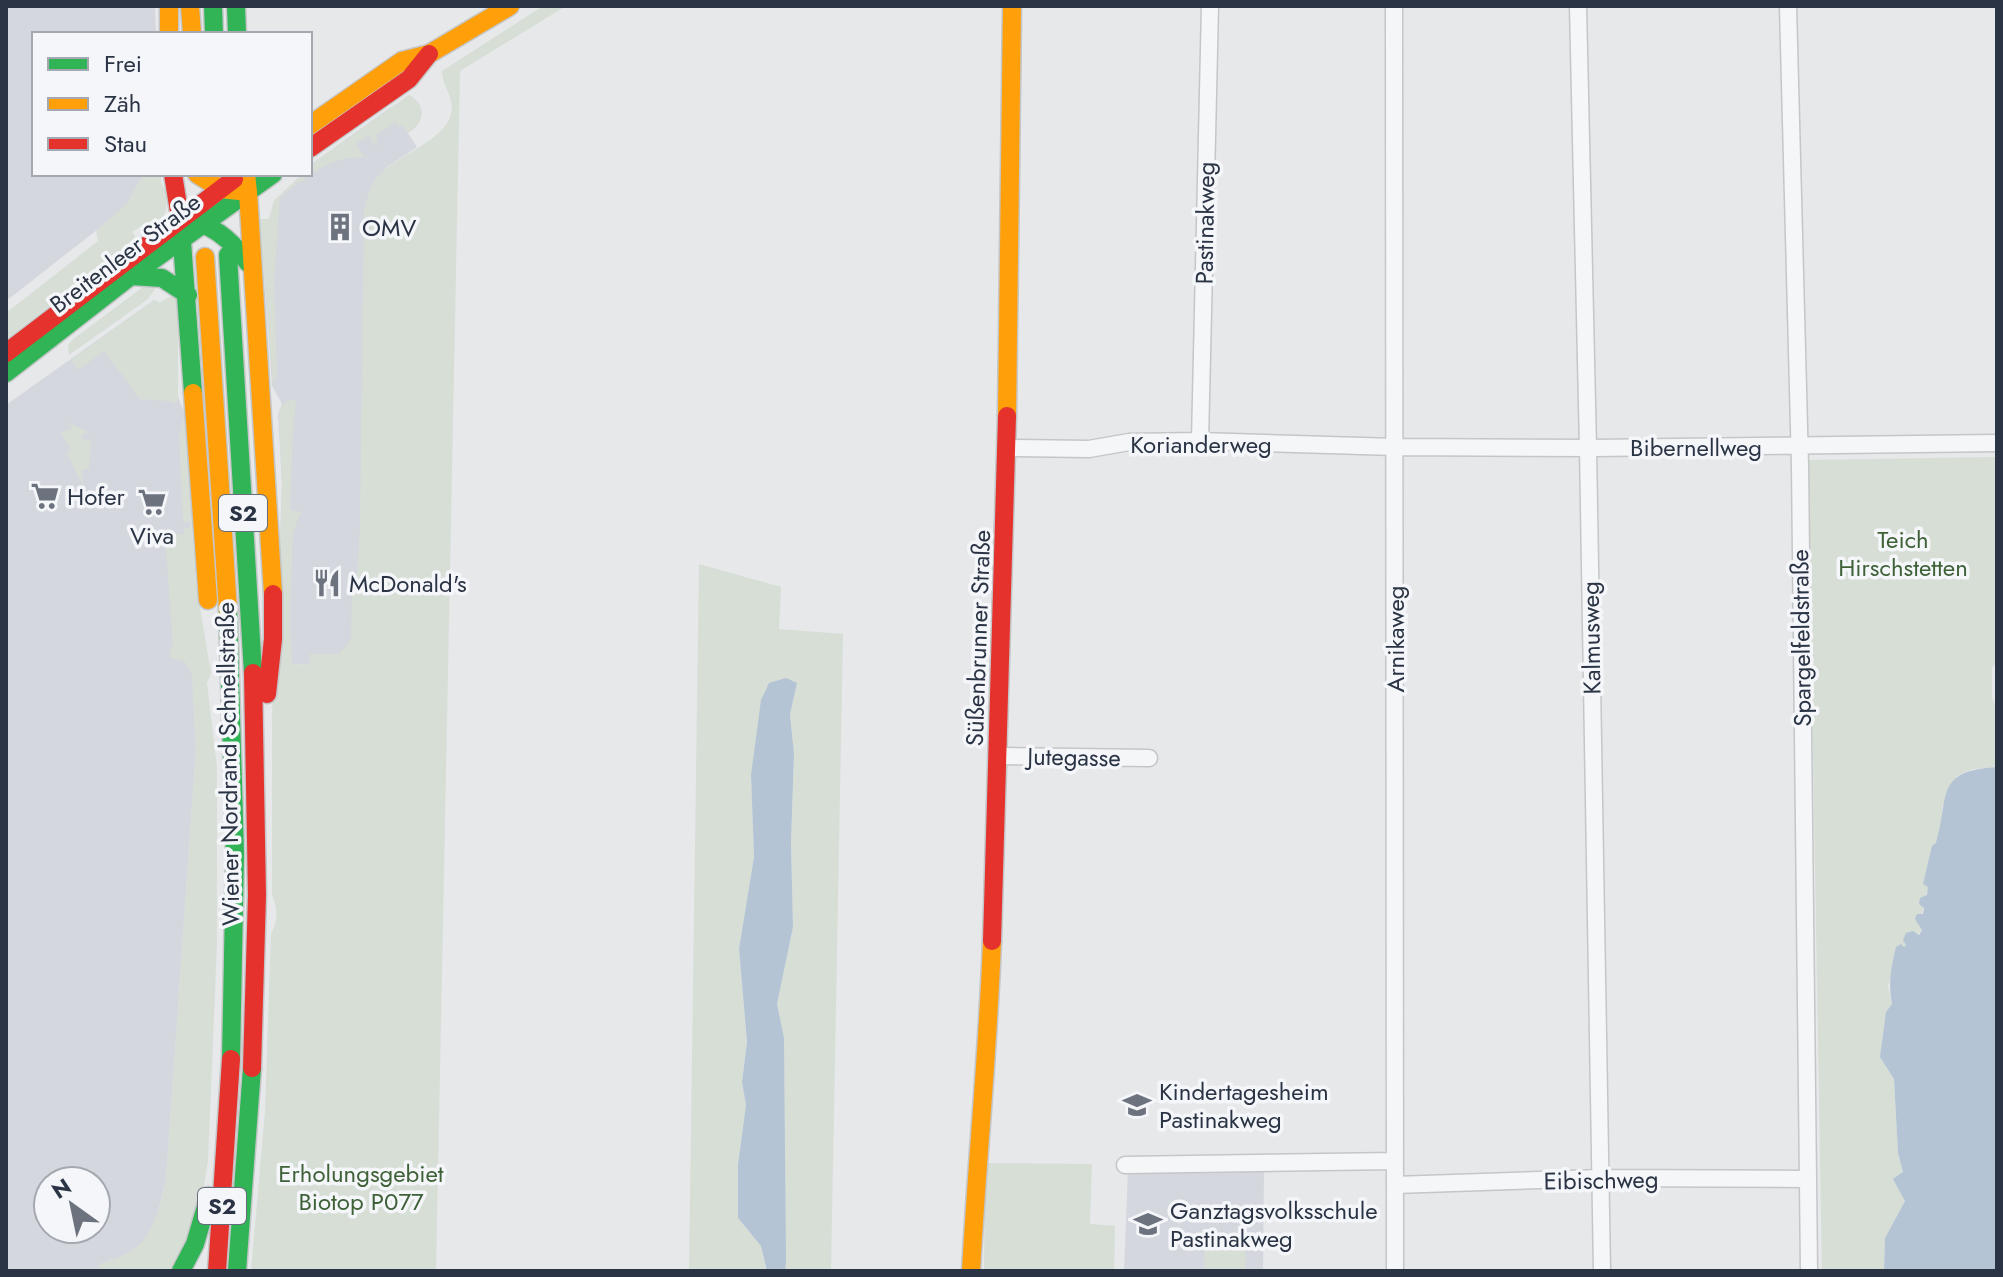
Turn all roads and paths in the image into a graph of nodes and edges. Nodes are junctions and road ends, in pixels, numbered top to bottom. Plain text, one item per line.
1 (169, 6) edge
2 (190, 6) edge
3 (213, 6) edge
4 (236, 6) edge
5 (510, 6) edge
6 (1012, 6) edge
7 (1210, 6) edge
8 (1394, 6) edge
9 (1578, 6) edge
10 (1788, 6) edge
11 (169, 32) edge
12 (192, 32) edge
13 (214, 32) edge
14 (237, 32) edge
15 (429, 54) junction
16 (312, 124) edge
17 (312, 147) edge
18 (173, 176) edge
19 (200, 176) edge
20 (245, 180) edge
21 (221, 189) junction
22 (180, 218) junction
23 (204, 223) junction
24 (183, 239) junction
25 (228, 255) dead end
26 (205, 257) dead end
27 (253, 270) junction
28 (131, 276) junction
29 (188, 295) junction
30 (6, 353) edge
31 (6, 373) edge
32 (1200, 441) junction
33 (1997, 443) edge
34 (1395, 447) junction
35 (1798, 447) junction
36 (1007, 448) junction
37 (1588, 448) junction
38 (232, 718) junction
39 (998, 756) junction
40 (1149, 758) dead end
41 (256, 771) junction
42 (226, 1140) junction
43 (1395, 1161) junction
44 (1125, 1165) dead end
45 (1600, 1178) junction
46 (1807, 1179) junction
47 (1395, 1185) junction
48 (181, 1271) edge
49 (217, 1271) edge
50 (237, 1271) edge
51 (971, 1271) edge
52 (1395, 1271) edge
53 (1602, 1271) edge
54 (1809, 1271) edge

1 - 11 main road
2 - 12 main road
3 - 13 main road
4 - 14 main road
5 - 15 main road
6 - 36 main road, Süßenbrunner Straße
7 - 32 street, Pastinakweg
8 - 34 street, Arnikaweg
9 - 37 street, Kalmusweg
10 - 35 street, Spargelfeldstraße
15 - 16 main road
15 - 17 main road
18 - 22 main road
19 - 21 main road
20 - 21 main road
20 - 23 main road, Breitenleer Straße
20 - 27 main road
21 - 22 main road, Breitenleer Straße
22 - 23 main road
22 - 24 main road
22 - 30 main road, Breitenleer Straße
23 - 24 main road, Breitenleer Straße
23 - 27 main road
24 - 28 main road, Breitenleer Straße
24 - 29 main road
25 - 41 main road, Wiener Nordrand Schnellstraße / S2
26 - 38 main road, Wiener Nordrand Schnellstraße / S2
27 - 41 main road
28 - 29 main road
28 - 31 main road, Breitenleer Straße
29 - 38 main road
32 - 34 street, Korianderweg
32 - 36 street, Korianderweg
33 - 35 street, Bibernellweg
34 - 37 street, Bibernellweg
34 - 43 street, Arnikaweg
35 - 37 street, Bibernellweg
35 - 46 street, Spargelfeldstraße
36 - 39 main road, Süßenbrunner Straße
37 - 45 street, Kalmusweg
38 - 42 main road, Wiener Nordrand Schnellstraße / S2
39 - 40 street, Jutegasse
39 - 51 main road, Süßenbrunner Straße
41 - 50 main road, Wiener Nordrand Schnellstraße / S2
42 - 48 main road
42 - 49 main road, Wiener Nordrand Schnellstraße / S2
43 - 44 street
43 - 47 street, Arnikaweg
45 - 46 street, Eibischweg
45 - 47 street, Eibischweg
45 - 53 street, Kalmusweg
46 - 54 street, Spargelfeldstraße
47 - 52 street, Arnikaweg

